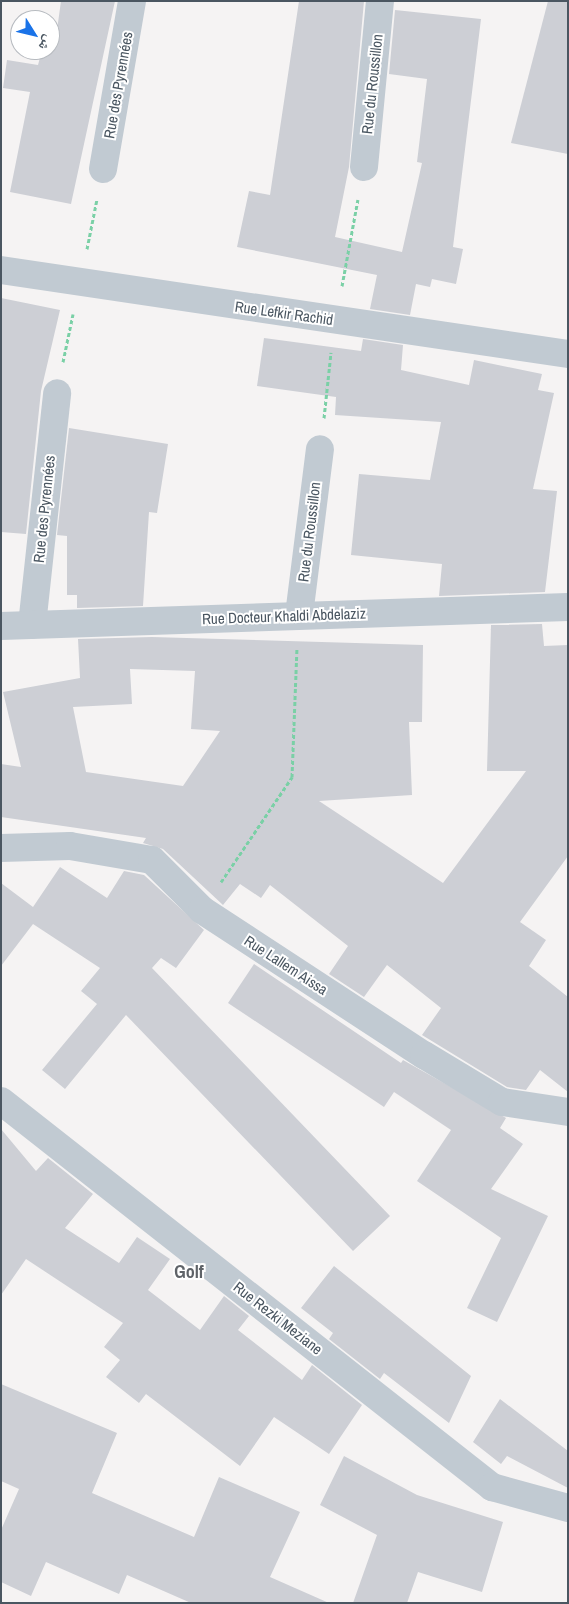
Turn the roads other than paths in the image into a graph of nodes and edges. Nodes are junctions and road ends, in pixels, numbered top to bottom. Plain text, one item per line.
1 (132, 1) edge
2 (380, 1) edge
3 (364, 167) dead end
4 (103, 169) dead end
5 (1, 270) edge
6 (568, 354) edge
7 (57, 393) dead end
8 (320, 449) dead end
9 (568, 607) edge
10 (299, 615) junction
11 (32, 625) junction
12 (1, 626) edge
13 (1, 848) edge
14 (1, 1101) edge
15 (568, 1112) edge
16 (568, 1508) edge

1 - 4 street, Rue des Pyrennées
2 - 3 street, Rue du Roussillon
5 - 6 street, Rue Lefkir Rachid
7 - 11 street, Rue des Pyrennées
8 - 10 street, Rue du Roussillon
9 - 10 street, Rue Docteur Khaldi Abdelaziz
10 - 11 street, Rue Docteur Khaldi Abdelaziz
11 - 12 street, Rue Docteur Khaldi Abdelaziz
13 - 15 street, Rue Lallem Aissa
14 - 16 street, Rue Rezki Meziane

